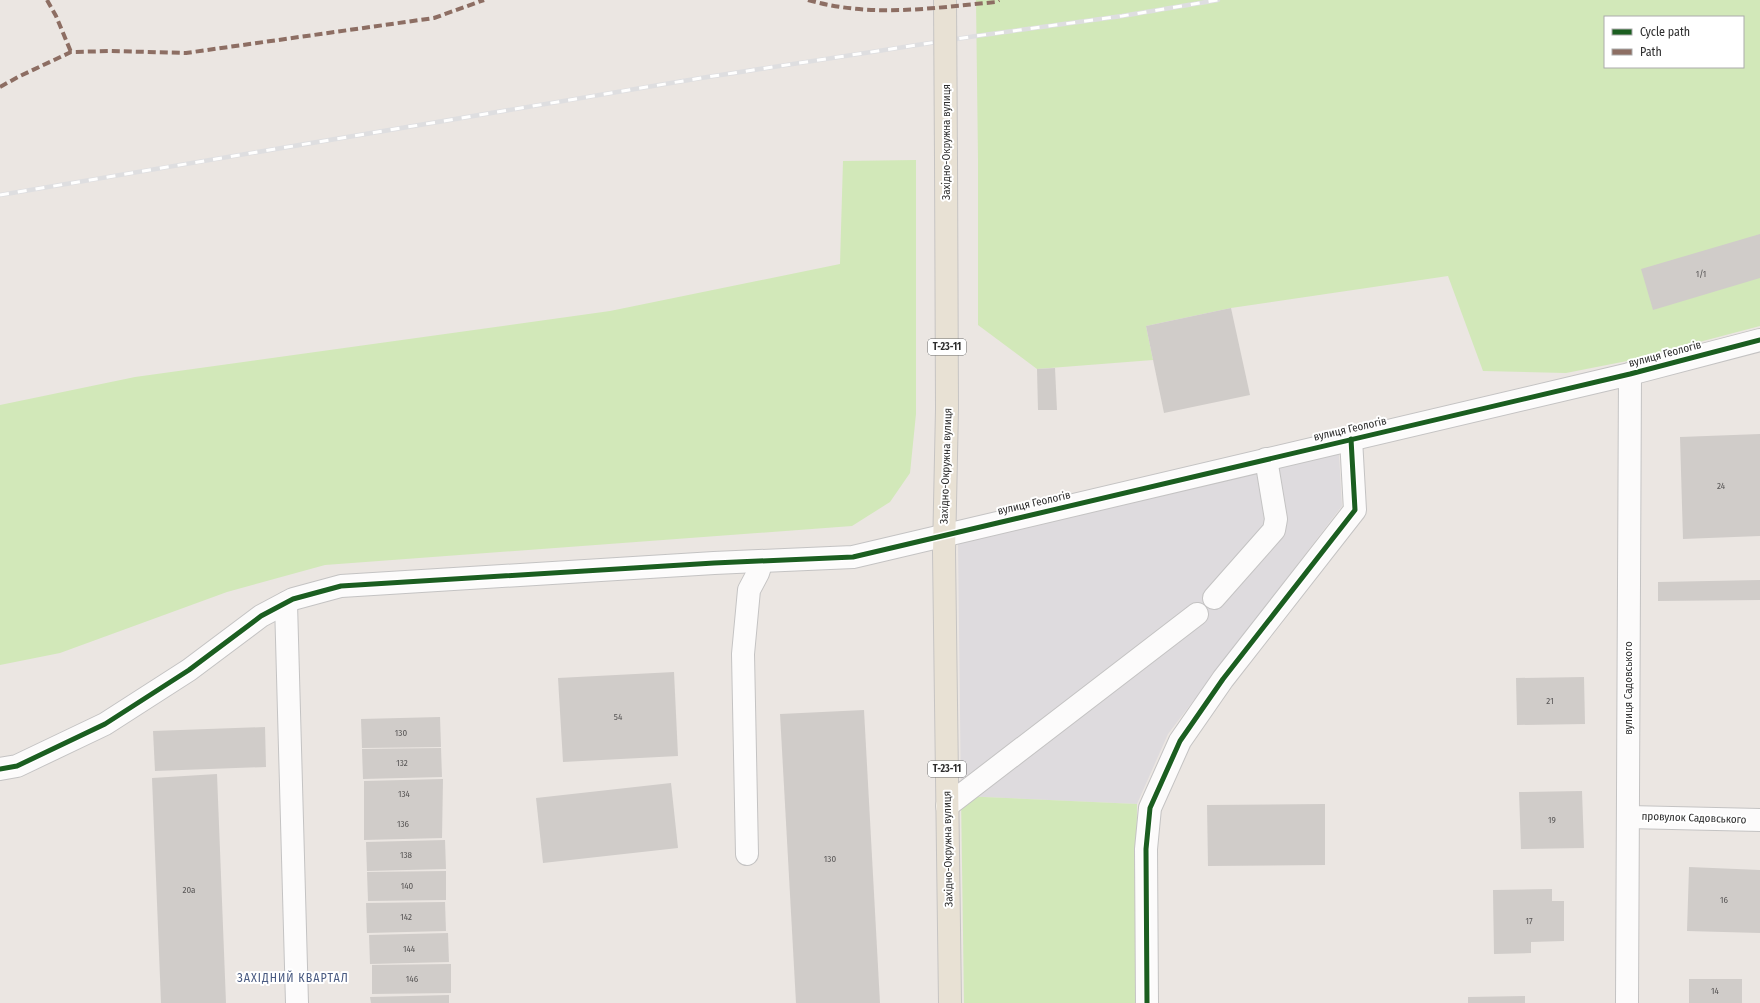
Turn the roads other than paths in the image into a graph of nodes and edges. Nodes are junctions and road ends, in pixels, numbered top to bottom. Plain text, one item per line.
1 (945, 0) edge
2 (1760, 340) edge
3 (1630, 374) junction
4 (1351, 439) junction
5 (1266, 459) junction
6 (944, 535) junction
7 (762, 561) junction
8 (1214, 598) dead end
9 (286, 603) junction
10 (1197, 614) dead end
11 (0, 769) edge
12 (947, 806) junction
13 (1628, 816) junction
14 (1760, 820) edge
15 (747, 854) dead end
16 (297, 1003) edge
17 (950, 1003) edge
18 (1147, 1003) edge
19 (1627, 1003) edge

1 - 6 main road, Західно-Окружна вулиця / Т-23-11, bridge
2 - 3 street, вулиця Геологів
3 - 4 street, вулиця Геологів
3 - 13 street, вулиця Садовського
4 - 5 street, вулиця Геологів
4 - 18 street
5 - 6 street, вулиця Геологів
5 - 8 street
6 - 7 street, вулиця Геологів
6 - 12 main road, Західно-Окружна вулиця / Т-23-11
7 - 9 street, вулиця Геологів
7 - 15 street
9 - 11 street, вулиця Геологів
9 - 16 street
10 - 12 street
12 - 17 main road, Західно-Окружна вулиця / Т-23-11
13 - 14 street, провулок Садовського
13 - 19 street, вулиця Садовського

